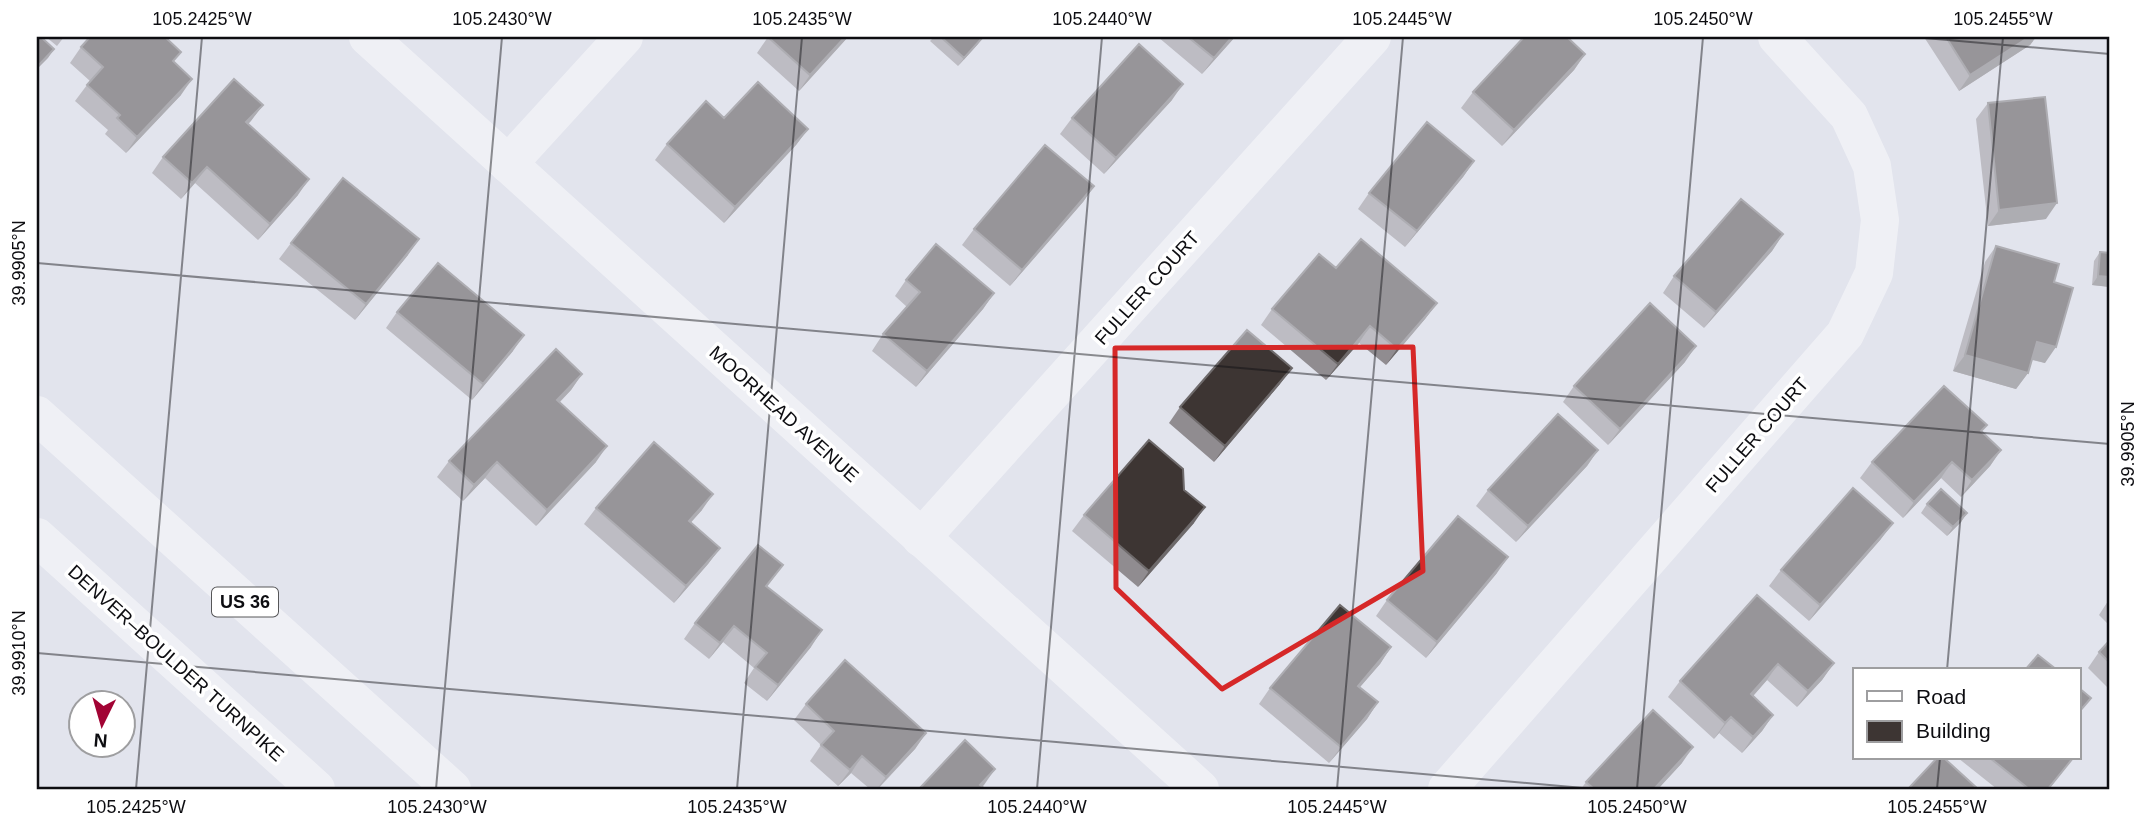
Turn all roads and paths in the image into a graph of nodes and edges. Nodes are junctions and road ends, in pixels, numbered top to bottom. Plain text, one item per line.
1 (368, 37) edge
2 (624, 37) edge
3 (1372, 37) edge
4 (1777, 37) edge
5 (508, 164) junction
6 (37, 415) edge
7 (37, 537) edge
8 (921, 538) junction
9 (316, 789) edge
10 (452, 789) edge
11 (1200, 789) edge
12 (1447, 789) edge

1 - 5 main road, MOORHEAD AVENUE
2 - 5 main road
3 - 8 main road, FULLER COURT
4 - 12 main road, FULLER COURT
5 - 8 main road, MOORHEAD AVENUE
6 - 10 main road, US 36
7 - 9 main road, DENVER–BOULDER TURNPIKE
8 - 11 main road, MOORHEAD AVENUE

